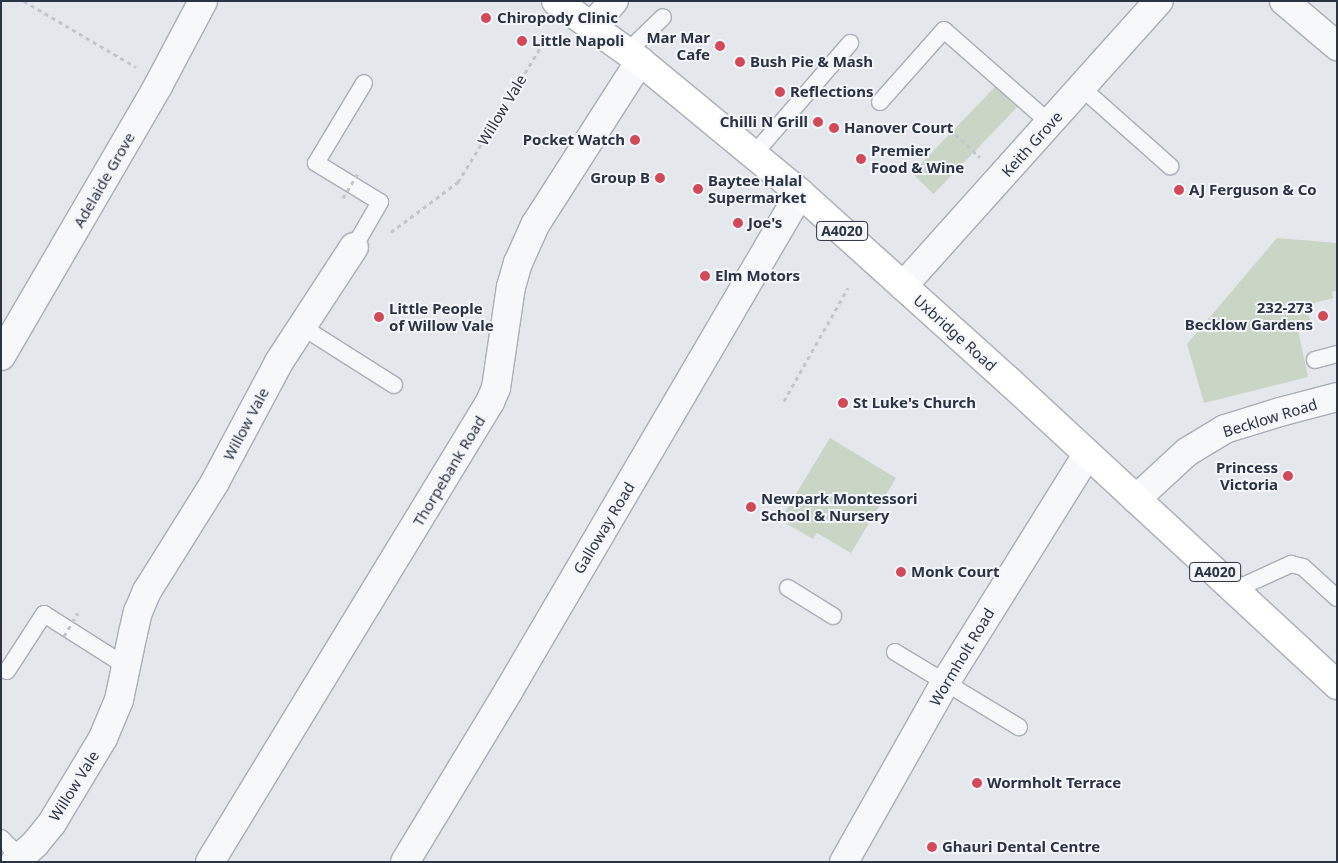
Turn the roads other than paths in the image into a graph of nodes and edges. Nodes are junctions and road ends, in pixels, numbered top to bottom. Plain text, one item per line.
1 (203, 1) edge
2 (556, 1) edge
3 (614, 1) edge
4 (1159, 1) edge
5 (1284, 1) edge
6 (663, 17) dead end
7 (592, 27) junction
8 (850, 43) dead end
9 (1337, 46) edge
10 (633, 57) junction
11 (364, 83) dead end
12 (1082, 88) junction
13 (880, 102) dead end
14 (1050, 124) junction
15 (754, 154) junction
16 (1170, 166) dead end
17 (800, 193) junction
18 (354, 247) joint
19 (903, 286) junction
20 (301, 326) junction
21 (1337, 354) edge
22 (1, 356) edge
23 (1315, 360) dead end
24 (394, 385) dead end
25 (1337, 397) edge
26 (1087, 455) junction
27 (1136, 499) junction
28 (788, 588) dead end
29 (1234, 590) junction
30 (1337, 598) edge
31 (833, 616) dead end
32 (895, 652) dead end
33 (126, 666) junction
34 (7, 671) dead end
35 (945, 683) junction
36 (1337, 685) edge
37 (1019, 727) dead end
38 (1, 838) edge
39 (18, 860) edge
40 (210, 862) edge
41 (405, 862) edge
42 (844, 862) edge

1 - 22 street, Adelaide Grove
2 - 7 main road, Uxbridge Road / A4020
3 - 7 street
4 - 12 street, Keith Grove
5 - 9 street
6 - 10 lane
7 - 10 main road, Uxbridge Road / A4020
8 - 15 lane
10 - 15 main road, Uxbridge Road / A4020
10 - 40 street, Thorpebank Road
11 - 18 lane
12 - 14 street, Keith Grove
12 - 16 lane
13 - 14 lane
14 - 19 street, Keith Grove
15 - 17 main road, Uxbridge Road / A4020
17 - 19 main road, Uxbridge Road / A4020
17 - 41 street, Galloway Road
18 - 20 street, Willow Vale
19 - 26 main road, Uxbridge Road / A4020
20 - 24 lane
20 - 33 street, Willow Vale
21 - 23 lane
25 - 27 street, Becklow Road
26 - 27 main road, Uxbridge Road / A4020
26 - 35 street, Wormholt Road
27 - 29 main road, Uxbridge Road / A4020
28 - 31 lane
29 - 30 lane
29 - 36 main road, Uxbridge Road / A4020
32 - 35 lane
33 - 34 lane
33 - 39 street, Willow Vale
35 - 37 lane
35 - 42 street, Wormholt Road
38 - 39 lane

